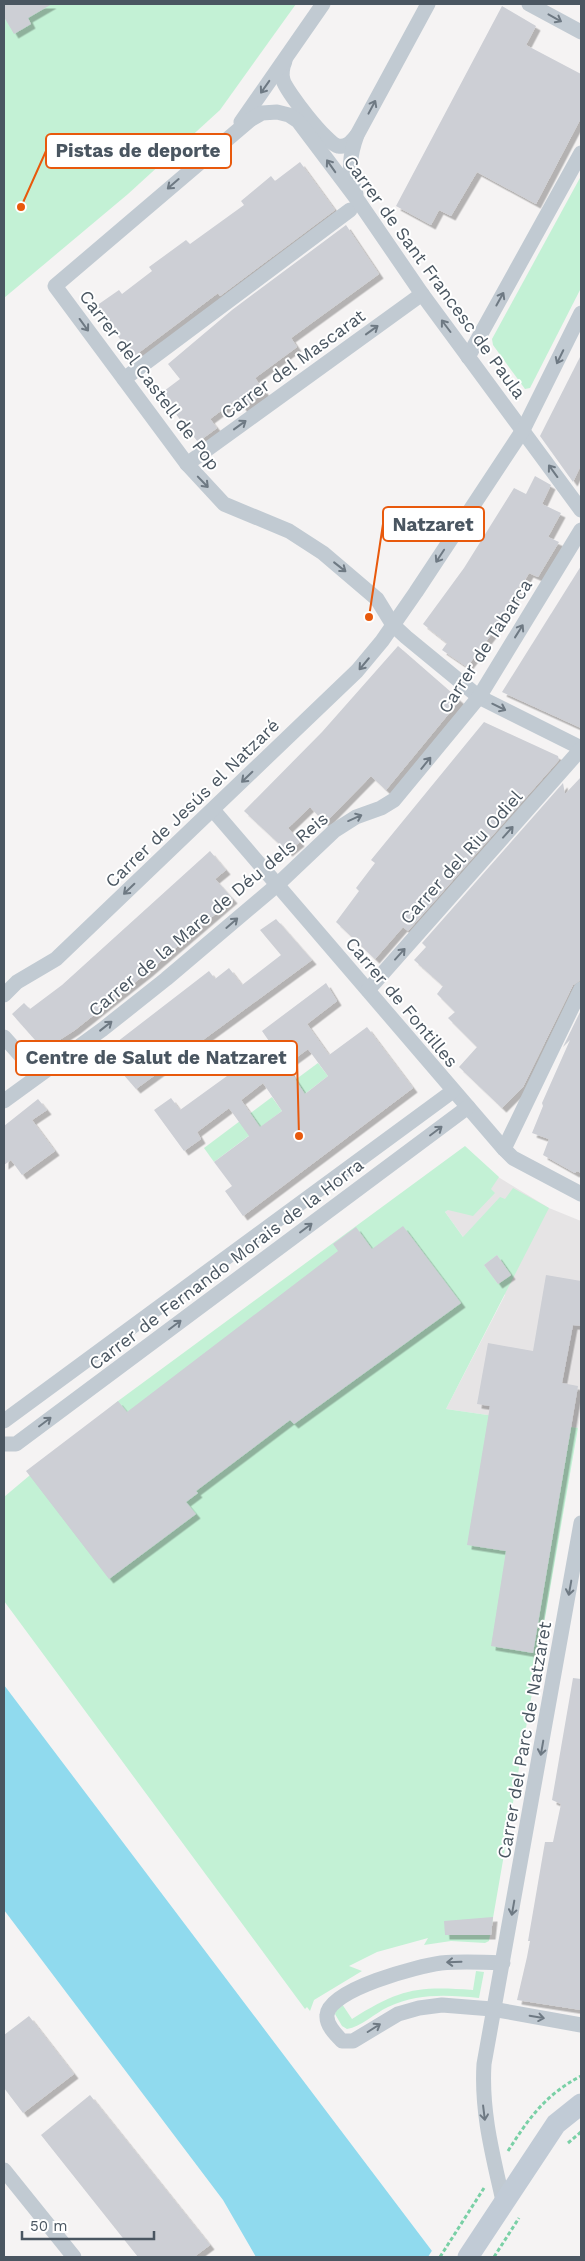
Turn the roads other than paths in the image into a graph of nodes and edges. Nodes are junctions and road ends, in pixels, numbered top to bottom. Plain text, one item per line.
1 (323, 4) edge
2 (428, 4) edge
3 (529, 4) edge
4 (581, 32) edge
5 (288, 55) junction
6 (236, 130) junction
7 (357, 135) junction
8 (581, 153) edge
9 (355, 206) junction
10 (422, 294) junction
11 (581, 313) edge
12 (468, 357) junction
13 (124, 379) junction
14 (523, 430) junction
15 (187, 464) junction
16 (581, 510) edge
17 (581, 530) edge
18 (393, 625) junction
19 (479, 697) junction
20 (581, 749) edge
21 (394, 800) joint
22 (212, 810) junction
23 (277, 885) junction
24 (581, 989) edge
25 (368, 990) junction
26 (4, 995) edge
27 (4, 1037) edge
28 (38, 1075) junction
29 (453, 1090) junction
30 (4, 1101) edge
31 (468, 1108) junction
32 (504, 1149) junction
33 (581, 1194) edge
34 (4, 1421) edge
35 (4, 1444) edge
36 (581, 1523) edge
37 (503, 1963) junction
38 (492, 2009) junction
39 (581, 2024) edge
40 (581, 2104) edge
41 (4, 2170) edge
42 (503, 2201) junction
43 (74, 2257) edge
44 (468, 2257) edge

1 - 5 street
7 -> 2 street
3 -> 4 street
5 -> 6 street
5 - 7 street, Carrer de Sant Francesc de Paula
9 -> 6 street, Carrer de Sant Francesc de Paula
6 -> 13 street, Carrer del Castell de Pop
7 - 9 street
12 -> 8 street
9 - 10 street, Carrer de Sant Francesc de Paula
9 - 13 street
12 -> 10 street, Carrer de Sant Francesc de Paula
15 -> 10 street, Carrer del Mascarat
11 -> 14 street, Carrer de Jesús el Natzaré
12 - 14 street, Carrer de Sant Francesc de Paula
13 - 15 street, Carrer del Castell de Pop
16 -> 14 street, Carrer de Sant Francesc de Paula
14 -> 18 street, Carrer de Jesús el Natzaré
15 -> 18 street, Carrer del Castell de Pop
19 -> 17 street, Carrer de Tabarca
18 - 19 street, Carrer del Castell de Pop
18 -> 22 street, Carrer de Jesús el Natzaré
19 -> 20 street, Carrer del Castell de Pop
21 -> 19 street, Carrer de Tabarca
25 -> 20 street, Carrer del Riu Odiel
23 -> 21 street, Carrer de la Mare de Déu dels Reis
22 - 23 street, Carrer de Fontilles
22 -> 26 street, Carrer de Jesús el Natzaré
23 - 25 street, Carrer de Fontilles
28 -> 23 street, Carrer de la Mare de Déu dels Reis
24 - 32 street
25 - 29 street, Carrer de Fontilles
27 - 28 street
28 - 30 street, Carrer de la Mare de Déu dels Reis
29 - 31 street, Carrer de Fontilles
29 - 34 street, Carrer de Fernando Morais de la Horra
31 - 32 street, Carrer de Fontilles
35 -> 31 street, Carrer de Fernando Morais de la Horra
32 - 33 street, Carrer de Fontilles
36 -> 37 street, Carrer del Parc de Natzaret
37 - 38 street, Carrer del Parc de Natzaret
37 -> 38 street
38 -> 39 street
38 -> 42 street, Carrer del Parc de Natzaret
40 - 42 main road
41 - 43 street
42 - 44 main road

